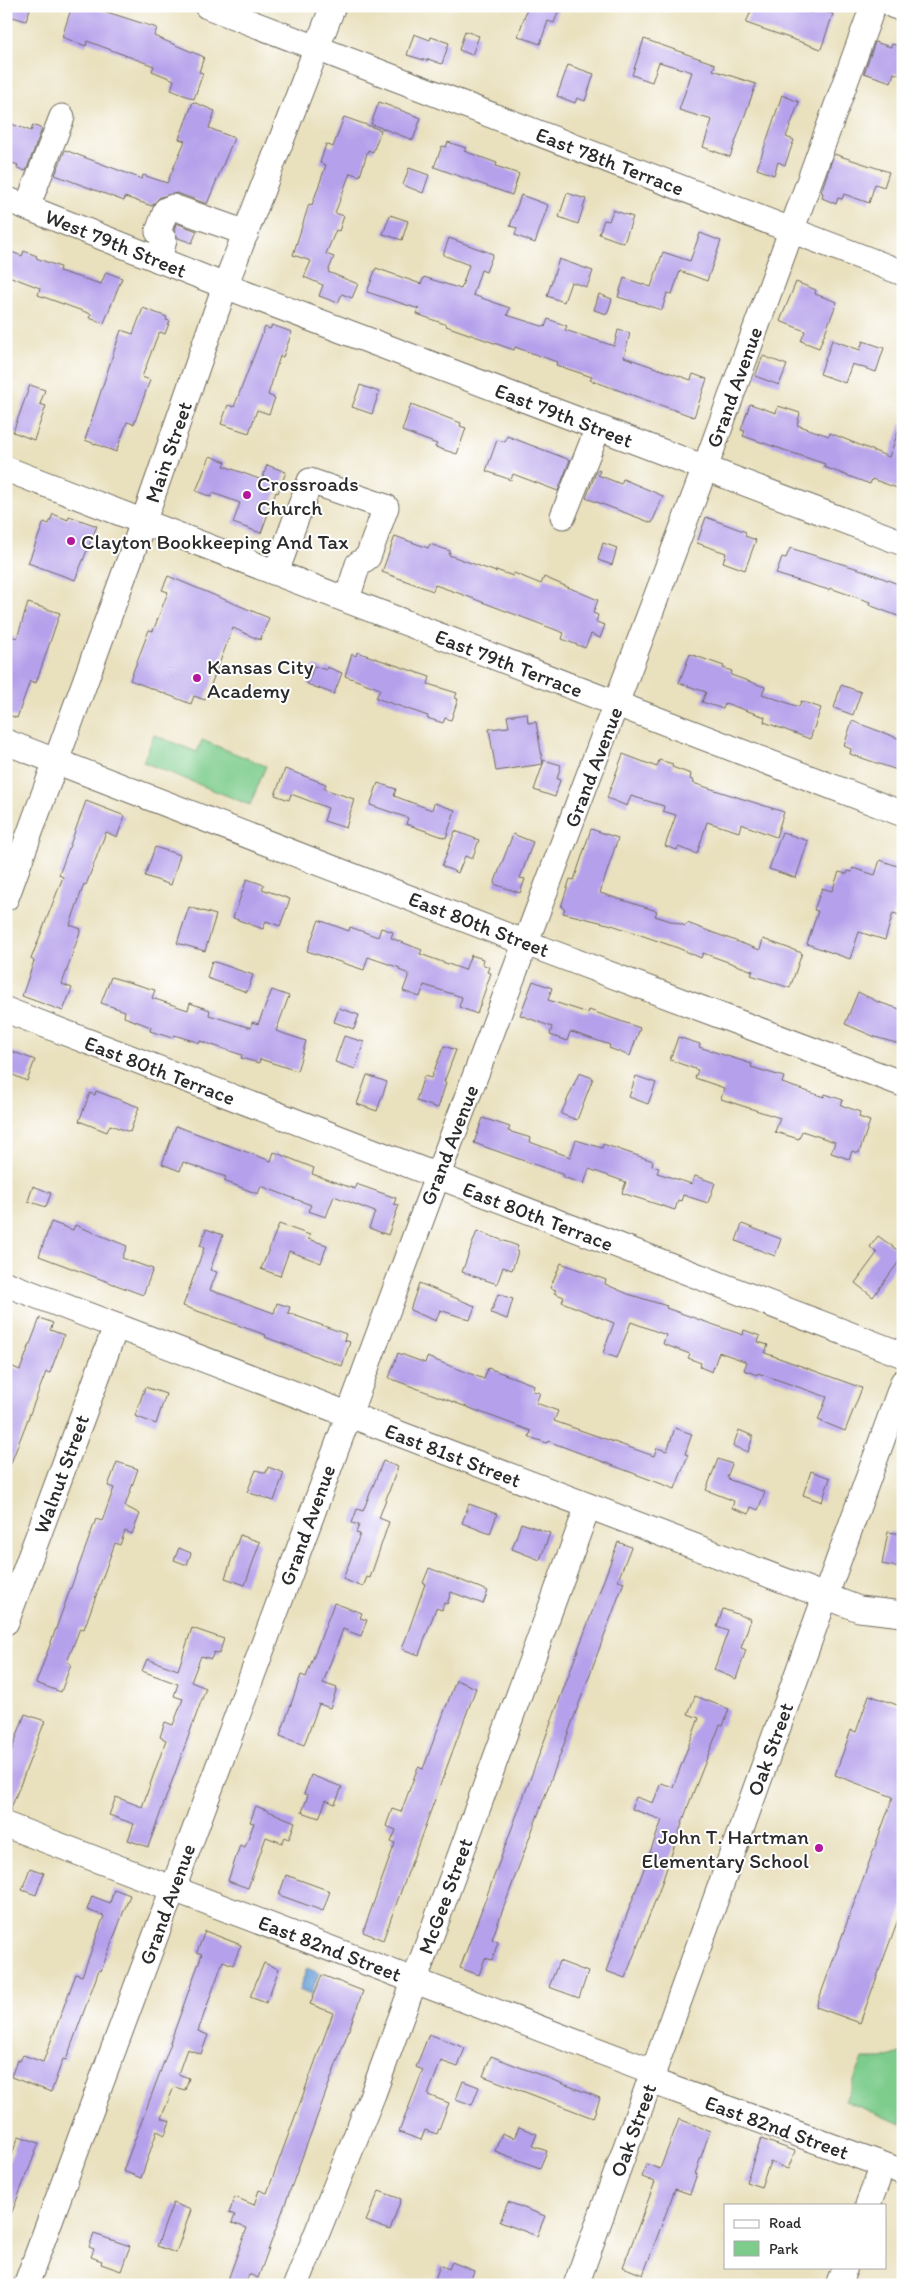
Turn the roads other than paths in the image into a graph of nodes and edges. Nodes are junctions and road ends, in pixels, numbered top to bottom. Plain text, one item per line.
1 (207, 6) edge
2 (333, 6) edge
3 (873, 6) edge
4 (894, 6) edge
5 (903, 9) edge
6 (317, 49) junction
7 (62, 117) dead end
8 (17, 203) edge
9 (791, 231) junction
10 (246, 233) junction
11 (159, 260) junction
12 (903, 273) edge
13 (226, 286) junction
14 (598, 428) junction
15 (704, 468) junction
16 (6, 469) edge
17 (563, 516) dead end
18 (144, 520) junction
19 (903, 543) edge
20 (276, 572) junction
21 (347, 599) junction
22 (616, 704) junction
23 (6, 742) edge
24 (56, 761) junction
25 (903, 814) edge
26 (6, 898) edge
27 (526, 942) junction
28 (6, 1010) edge
29 (903, 1084) edge
30 (437, 1177) junction
31 (6, 1284) edge
32 (116, 1326) junction
33 (903, 1355) edge
34 (903, 1382) edge
35 (348, 1415) junction
36 (588, 1506) junction
37 (826, 1596) junction
38 (903, 1614) edge
39 (6, 1622) edge
40 (6, 1825) edge
41 (173, 1888) junction
42 (415, 1980) junction
43 (652, 2076) junction
44 (893, 2169) edge
45 (869, 2204) edge
46 (845, 2268) edge
47 (26, 2285) edge
48 (296, 2285) edge
49 (576, 2285) edge
50 (838, 2285) edge

1 - 6 street, East 78th Terrace
2 - 6 street, Main Street
3 - 9 street, Grand Avenue
4 - 5 street
6 - 9 street, East 78th Terrace
6 - 10 street, Main Street
7 - 8 street
8 - 11 street, West 79th Street
9 - 12 street, East 78th Terrace
9 - 15 street, Grand Avenue
10 - 11 street
10 - 13 street, Main Street
11 - 13 street, West 79th Street
13 - 14 street, East 79th Street
13 - 18 street, Main Street
14 - 15 street, East 79th Street
14 - 17 street
15 - 19 street, East 79th Street
15 - 22 street, Grand Avenue
16 - 18 street, East 79th Terrace
18 - 20 street, East 79th Terrace
18 - 24 street, Main Street
20 - 21 street, East 79th Terrace
20 - 21 street
21 - 22 street, East 79th Terrace
22 - 25 street, East 79th Terrace
22 - 27 street, Grand Avenue
23 - 24 street, East 80th Street
24 - 26 street, Main Street
24 - 27 street, East 80th Street
27 - 29 street, East 80th Street
27 - 30 street, Grand Avenue
28 - 30 street, East 80th Terrace
30 - 33 street, East 80th Terrace
30 - 35 street, Grand Avenue
31 - 32 street, East 81st Street
32 - 35 street, East 81st Street
32 - 39 street, Walnut Street
34 - 37 street, Oak Street
35 - 36 street, East 81st Street
35 - 41 street, Grand Avenue
36 - 37 street, East 81st Street
36 - 42 street, McGee Street
37 - 38 street, East 81st Street
37 - 43 street, Oak Street
40 - 41 street, East 82nd Street
41 - 42 street, East 82nd Street
41 - 47 street, Grand Avenue
42 - 43 street, East 82nd Street
42 - 48 street, McGee Street
43 - 44 street, East 82nd Street
43 - 49 street, Oak Street
44 - 45 street
46 - 50 street

